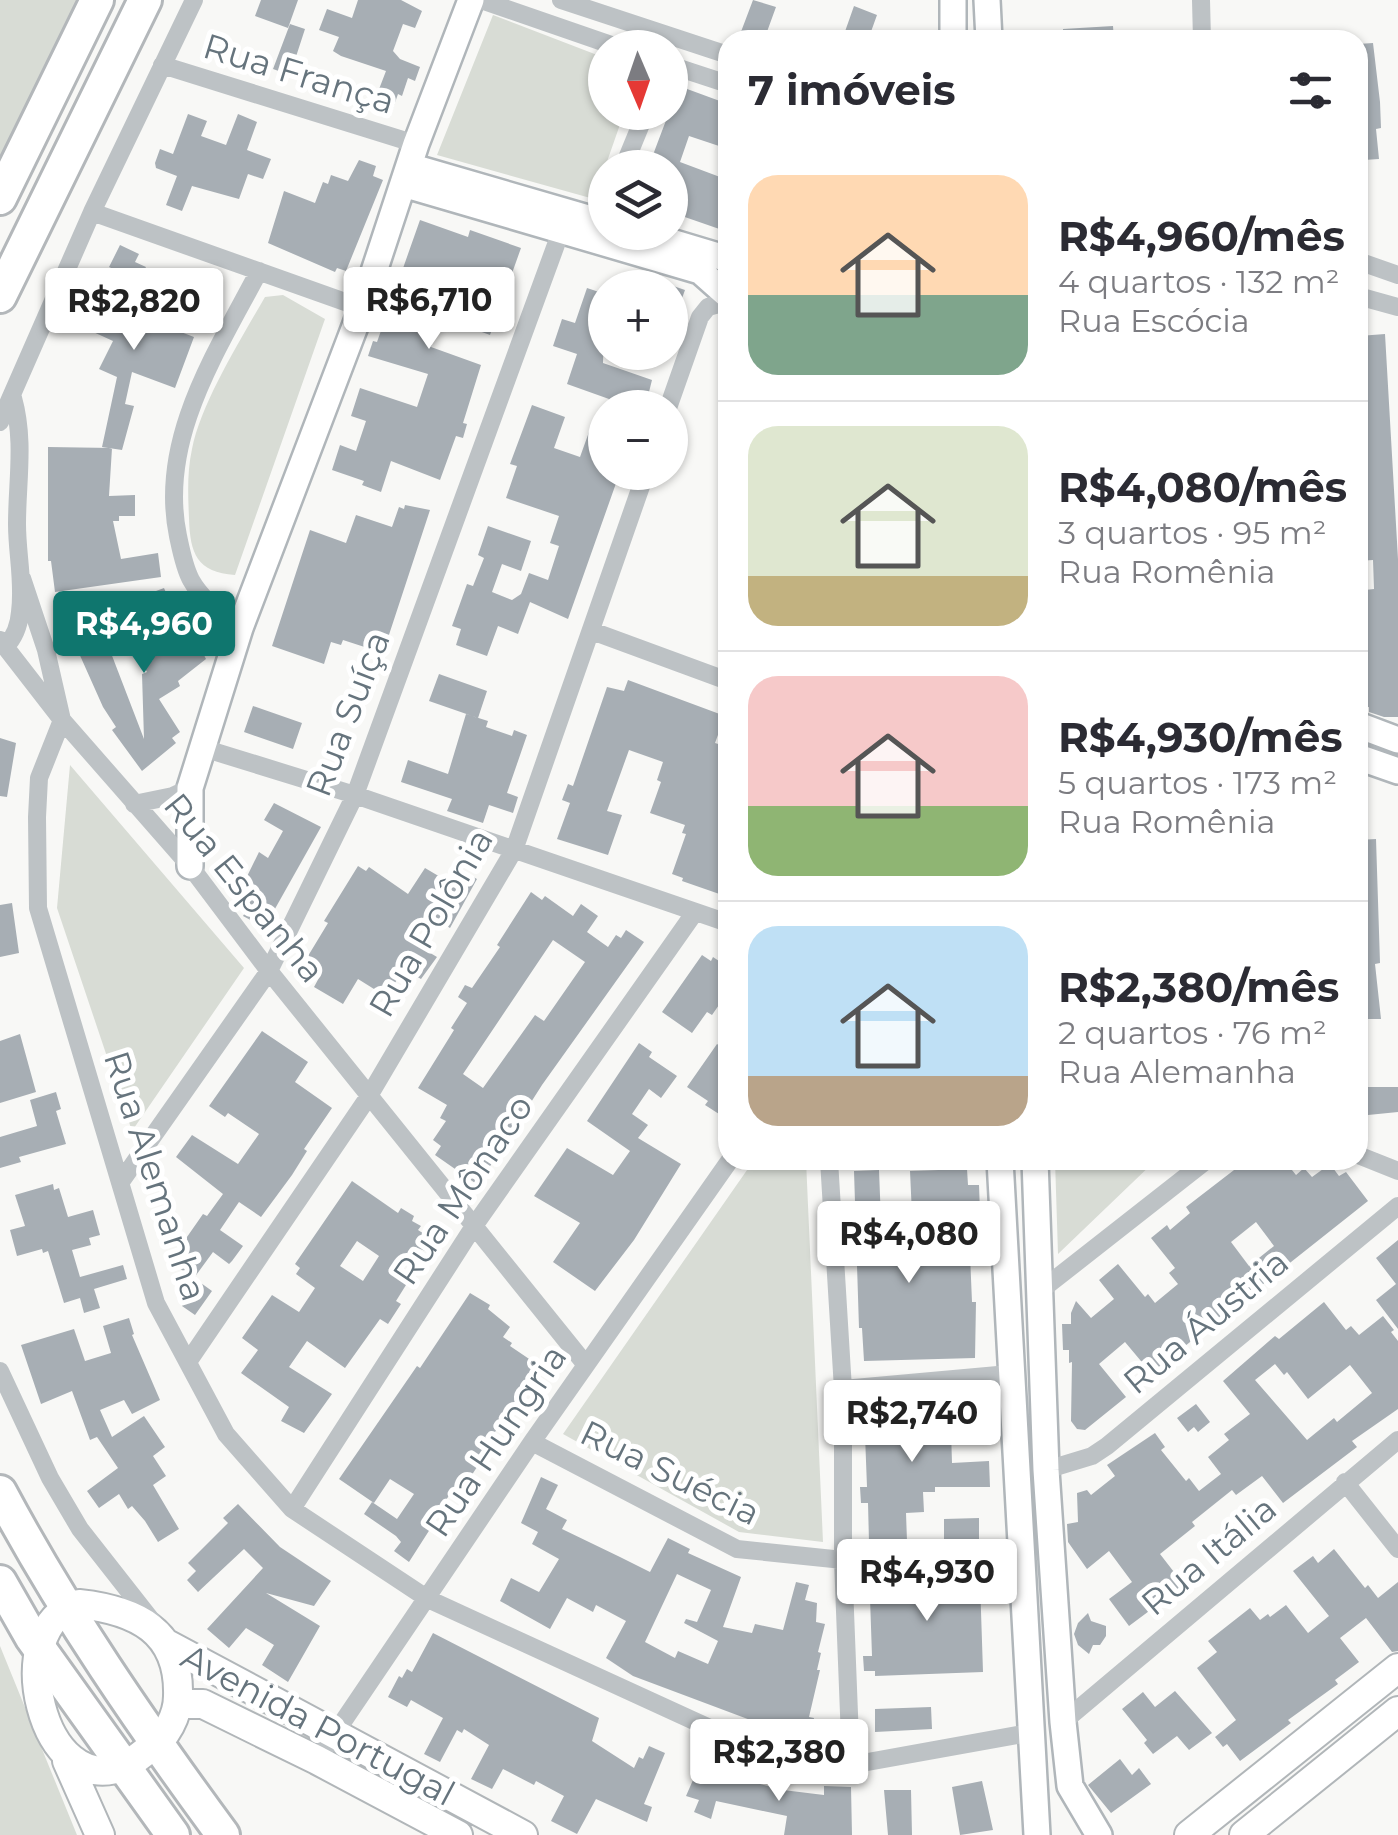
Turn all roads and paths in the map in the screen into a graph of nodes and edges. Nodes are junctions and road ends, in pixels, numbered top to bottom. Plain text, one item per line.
1 (98, 0) edge
2 (145, 0) edge
3 (194, 0) edge
4 (471, 0) edge
5 (482, 0) edge
6 (561, 0) edge
7 (953, 0) edge
8 (987, 0) edge
9 (1201, 0) edge
10 (636, 30) edge
11 (954, 30) edge
12 (988, 30) edge
13 (1202, 30) edge
14 (588, 37) edge
15 (688, 48) edge
16 (718, 53) edge
17 (162, 66) junction
18 (688, 71) edge
19 (718, 81) edge
20 (409, 165) junction
21 (0, 198) edge
22 (92, 212) junction
23 (588, 214) edge
24 (561, 231) junction
25 (688, 247) edge
26 (718, 256) edge
27 (1368, 264) edge
28 (258, 271) junction
29 (1398, 275) edge
30 (718, 289) edge
31 (0, 296) edge
32 (1368, 298) edge
33 (718, 302) edge
34 (1398, 306) edge
35 (362, 308) junction
36 (674, 390) edge
37 (13, 398) junction
38 (0, 422) edge
39 (640, 490) edge
40 (22, 578) junction
41 (240, 628) junction
42 (592, 631) junction
43 (2, 644) edge
44 (718, 677) edge
45 (62, 720) junction
46 (1368, 729) edge
47 (1398, 740) edge
48 (203, 748) junction
49 (1368, 760) edge
50 (1398, 771) edge
51 (190, 788) junction
52 (355, 795) junction
53 (134, 804) junction
54 (514, 850) junction
55 (190, 866) junction
56 (695, 912) junction
57 (718, 920) edge
58 (268, 971) junction
59 (370, 1096) junction
60 (1368, 1159) edge
61 (723, 1170) edge
62 (829, 1170) edge
63 (1000, 1170) edge
64 (1036, 1170) edge
65 (1195, 1170) edge
66 (1398, 1171) edge
67 (120, 1182) junction
68 (1398, 1206) edge
69 (474, 1226) junction
70 (1040, 1291) junction
71 (188, 1362) junction
72 (586, 1365) junction
73 (1044, 1370) junction
74 (0, 1371) edge
75 (1009, 1374) junction
76 (843, 1390) junction
77 (1398, 1440) edge
78 (532, 1442) junction
79 (1046, 1470) junction
80 (1346, 1482) junction
81 (0, 1492) edge
82 (292, 1509) junction
83 (1398, 1548) edge
84 (843, 1560) junction
85 (0, 1582) edge
86 (428, 1599) junction
87 (66, 1606) junction
88 (32, 1638) junction
89 (164, 1640) junction
90 (1398, 1668) edge
91 (178, 1704) junction
92 (1398, 1711) edge
93 (1063, 1716) junction
94 (336, 1733) junction
95 (1029, 1733) junction
96 (156, 1744) junction
97 (1066, 1751) junction
98 (317, 1760) junction
99 (68, 1761) junction
100 (851, 1765) junction
101 (123, 1767) junction
102 (100, 1835) edge
103 (173, 1835) edge
104 (223, 1835) edge
105 (458, 1835) edge
106 (523, 1835) edge
107 (1037, 1835) edge
108 (1098, 1835) edge
109 (1189, 1835) edge
110 (1244, 1835) edge

1 - 21 highway
2 - 31 highway
3 - 17 street
4 - 20 street
5 - 14 street
6 - 10 street
7 - 11 street
8 - 12 street
9 - 13 street
15 - 16 street
17 - 20 street, Rua França
17 - 22 street
18 - 19 street
20 - 23 street
20 - 24 street
20 - 35 street
22 - 28 street
22 - 37 street
24 - 30 street
24 - 52 street, Rua Suíça
25 - 26 street
27 - 29 street
28 - 35 street
28 - 41 street
32 - 34 street
33 - 36 street
35 - 41 street
37 - 38 street
37 - 40 street
39 - 42 street, Rua Polônia
40 - 43 street
40 - 45 street
41 - 48 street
42 - 44 street
42 - 54 street, Rua Polônia
43 - 45 street, Rua Espanha
45 - 53 street, Rua Espanha
45 - 67 street, Rua Alemanha
46 - 47 street
48 - 51 street
48 - 52 street
49 - 50 street
51 - 53 street
51 - 55 street
52 - 54 street
52 - 58 street, Rua Suíça
53 - 55 street, Rua Espanha
54 - 56 street
54 - 59 street, Rua Polônia
55 - 58 street, Rua Espanha
56 - 57 street
56 - 69 street, Rua Mônaco
58 - 59 street, Rua Espanha
58 - 67 street, Rua Suíça
59 - 69 street, Rua Espanha
59 - 71 street, Rua Polônia
60 - 66 street
61 - 72 street, Rua Hungria
62 - 76 street
63 - 75 street
64 - 70 street
65 - 70 street
67 - 71 street, Rua Alemanha
68 - 79 street, Rua Áustria
69 - 72 street, Rua Espanha
69 - 82 street, Rua Mônaco
70 - 73 street
71 - 82 street, Rua Alemanha
72 - 78 street, Rua Hungria
73 - 75 street
73 - 79 street
74 - 89 street, Avenida Portugal
75 - 76 street
75 - 95 street
76 - 84 street
77 - 80 street, Rua Itália
78 - 84 street, Rua Suécia
78 - 86 street, Rua Hungria
79 - 93 street
80 - 83 street
80 - 93 street, Rua Itália
81 - 87 highway
82 - 86 street, Rua Alemanha
84 - 100 street
85 - 88 highway
86 - 94 street, Rua Hungria
86 - 100 street, Rua Alemanha
87 - 88 main road
87 - 89 main road
87 - 96 highway
88 - 99 main road
88 - 101 highway
89 - 91 main road
89 - 94 main road, Avenida Portugal
90 - 109 main road
91 - 96 main road
91 - 98 main road, Avenida Portugal
92 - 110 main road
93 - 95 street
93 - 97 street
94 - 98 street, Rua Hungria
94 - 106 main road, Avenida Portugal
95 - 97 street
95 - 100 street, Rua Alemanha
95 - 107 street
96 - 101 main road
96 - 104 highway
97 - 108 street
98 - 105 main road, Avenida Portugal
99 - 101 main road
99 - 102 main road
101 - 102 main road
101 - 103 highway

